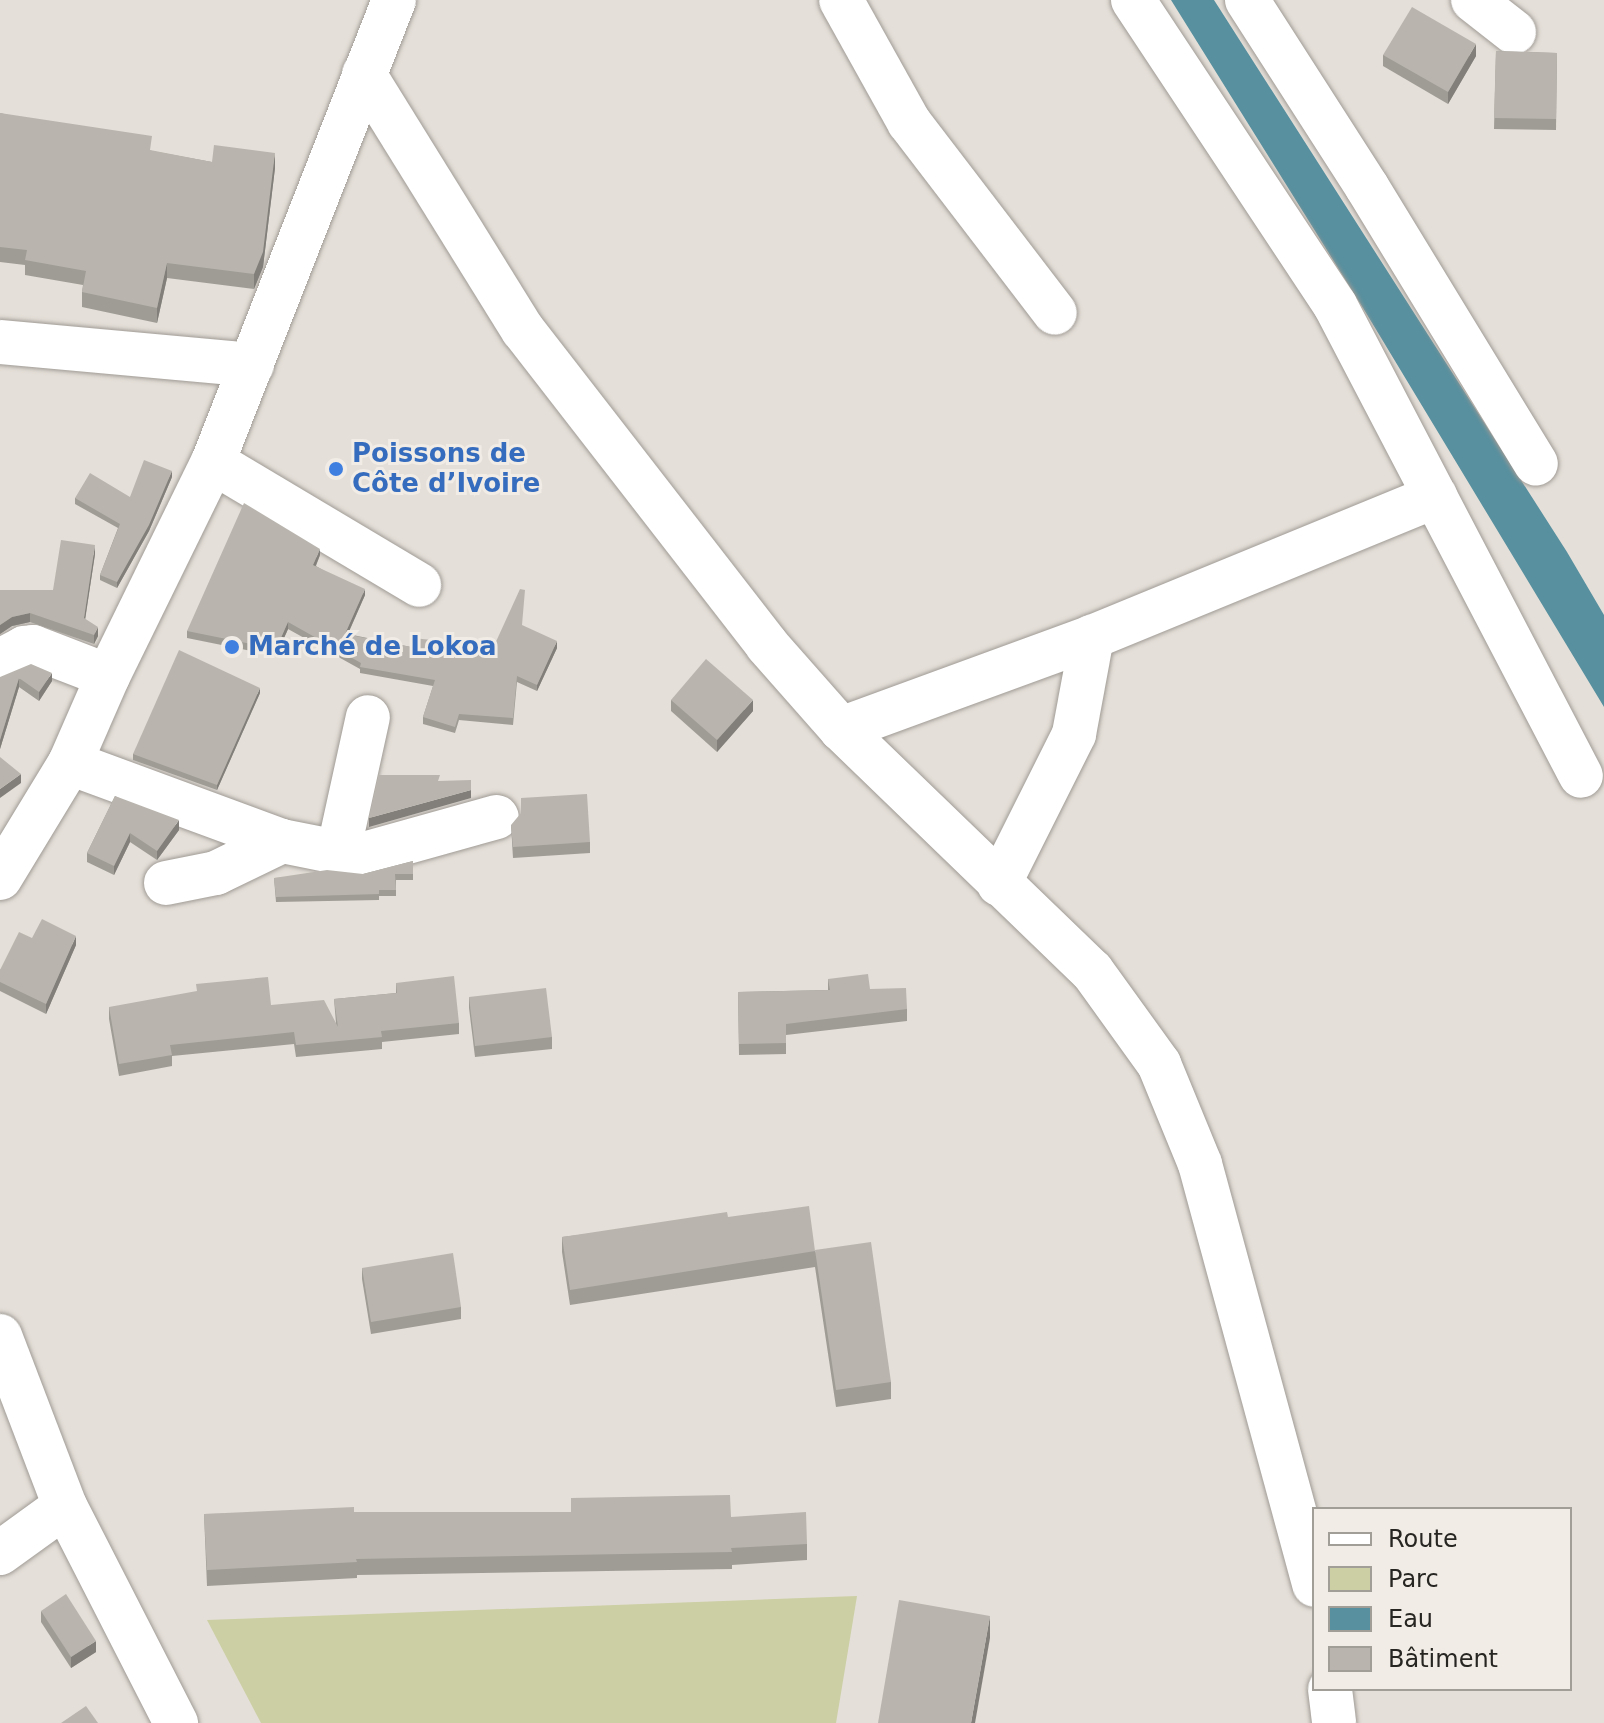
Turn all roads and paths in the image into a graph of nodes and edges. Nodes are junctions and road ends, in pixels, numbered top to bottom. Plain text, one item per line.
1 (841, 0) edge
2 (1133, 0) edge
3 (1247, 0) edge
4 (1473, 0) edge
5 (381, 6) edge
6 (1514, 32) dead end
7 (364, 74) junction
8 (1055, 313) dead end
9 (0, 342) edge
10 (252, 365) junction
11 (213, 462) junction
12 (1536, 464) dead end
13 (1435, 496) junction
14 (419, 585) dead end
15 (1092, 637) junction
16 (0, 661) edge
17 (108, 676) junction
18 (368, 717) dead end
19 (841, 729) junction
20 (70, 763) junction
21 (1581, 776) dead end
22 (497, 817) dead end
23 (282, 841) junction
24 (338, 853) junction
25 (0, 878) edge
26 (166, 883) dead end
27 (999, 884) junction
28 (0, 1336) edge
29 (65, 1506) junction
30 (0, 1553) edge
31 (1312, 1578) edge
32 (1330, 1691) edge
33 (176, 1723) edge
34 (1334, 1723) edge

1 - 8 street
2 - 13 street
3 - 12 street
4 - 6 street
5 - 7 street
7 - 10 street
7 - 19 street
9 - 10 street
10 - 11 street
11 - 14 street
11 - 17 street
13 - 15 street
13 - 21 street
15 - 19 street
15 - 27 street
16 - 17 street
17 - 20 street
18 - 24 street
19 - 27 street
20 - 23 street
20 - 25 street
22 - 24 street
23 - 24 street
23 - 26 street
27 - 31 street
28 - 29 street
29 - 30 street
29 - 33 street
32 - 34 street

